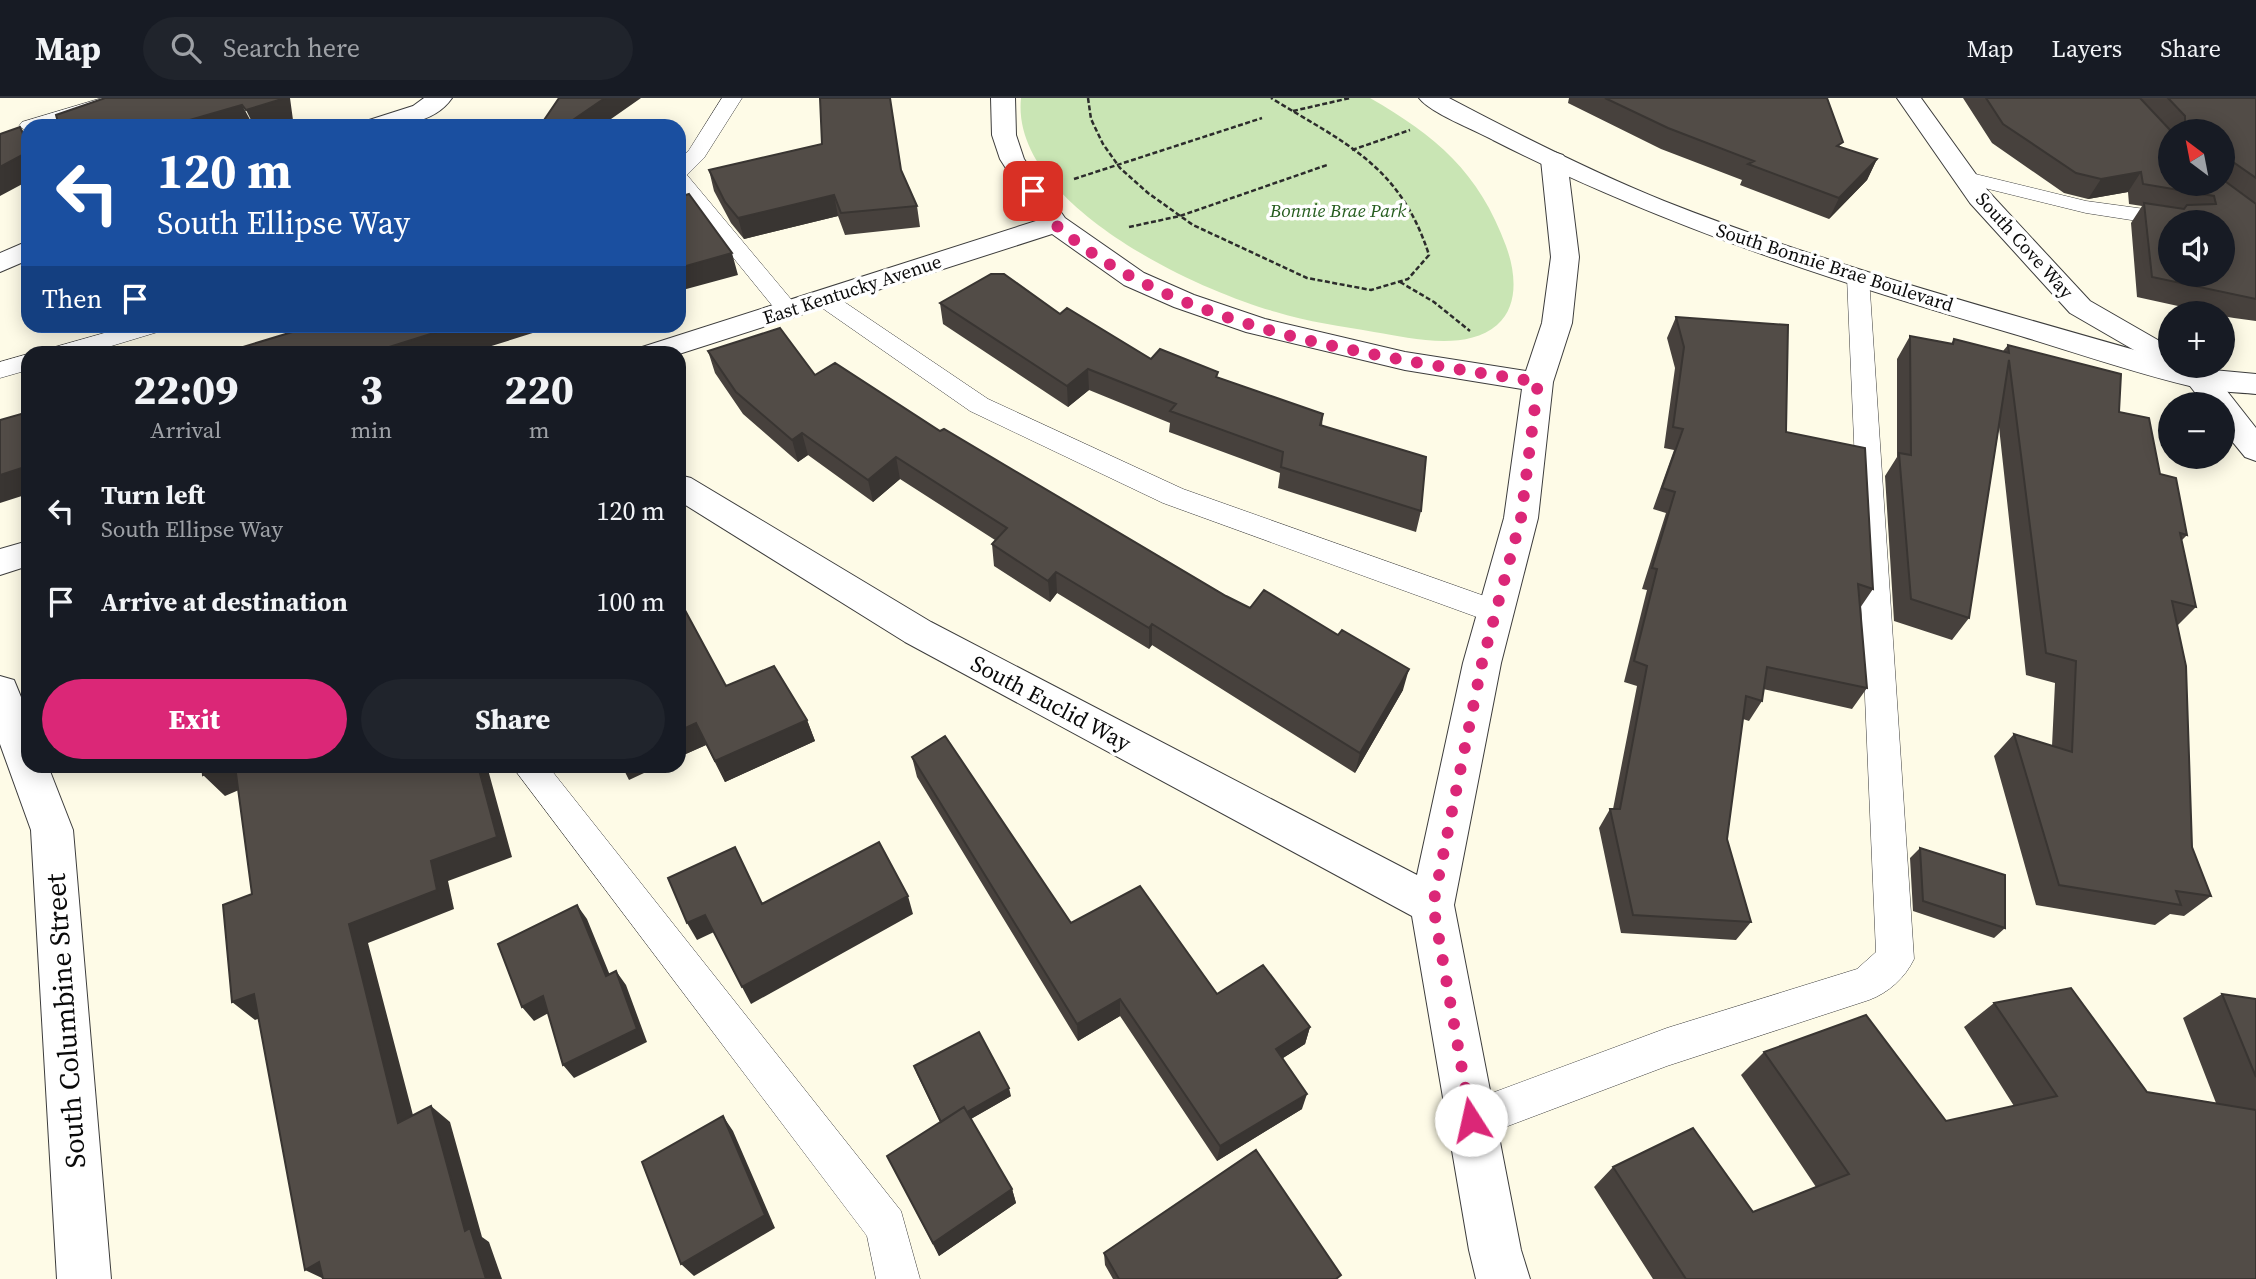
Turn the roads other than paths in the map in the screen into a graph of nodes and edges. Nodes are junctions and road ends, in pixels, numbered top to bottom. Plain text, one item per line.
1 (123, 98) edge
2 (440, 98) edge
3 (732, 98) edge
4 (1003, 98) edge
5 (1431, 98) edge
6 (1909, 98) edge
7 (52, 119) edge
8 (396, 119) edge
9 (1554, 160) junction
10 (686, 164) edge
11 (1967, 178) junction
12 (686, 186) edge
13 (2158, 217) edge
14 (1055, 224) junction
15 (21, 253) edge
16 (0, 264) edge
17 (1858, 277) junction
18 (823, 298) junction
19 (787, 309) junction
20 (129, 333) edge
21 (84, 346) edge
22 (674, 346) edge
23 (2158, 353) edge
24 (2158, 363) edge
25 (21, 364) edge
26 (0, 370) edge
27 (2195, 378) edge
28 (2223, 378) edge
29 (1538, 382) junction
30 (2256, 384) edge
31 (2208, 392) edge
32 (2235, 424) edge
33 (2256, 450) edge
34 (686, 490) edge
35 (21, 555) edge
36 (0, 562) edge
37 (1496, 612) junction
38 (0, 691) edge
39 (21, 747) edge
40 (31, 773) edge
41 (533, 773) edge
42 (1433, 905) junction
43 (1471, 1120) junction
44 (84, 1279) edge
45 (898, 1279) edge
46 (1503, 1279) edge

1 - 7 lane
2 - 8 street
3 - 10 lane
4 - 14 street
5 - 9 street, South Bonnie Brae Boulevard
6 - 11 street, South Cove Way
9 - 17 street, South Bonnie Brae Boulevard
9 - 29 street
11 - 13 lane
11 - 23 street, South Cove Way
12 - 19 lane
14 - 18 street, East Kentucky Avenue
14 - 29 street
15 - 16 street
17 - 24 street, South Bonnie Brae Boulevard
17 - 43 lane
18 - 19 street, East Kentucky Avenue
18 - 37 lane
19 - 22 street, East Kentucky Avenue
20 - 21 lane
25 - 26 lane
27 - 31 street
28 - 30 street, South Bonnie Brae Boulevard
29 - 37 street
32 - 33 street
34 - 42 street, South Euclid Way
35 - 36 street
37 - 42 street
38 - 39 street, South Columbine Street
40 - 44 street, South Columbine Street
41 - 45 lane
42 - 43 street
43 - 46 street

